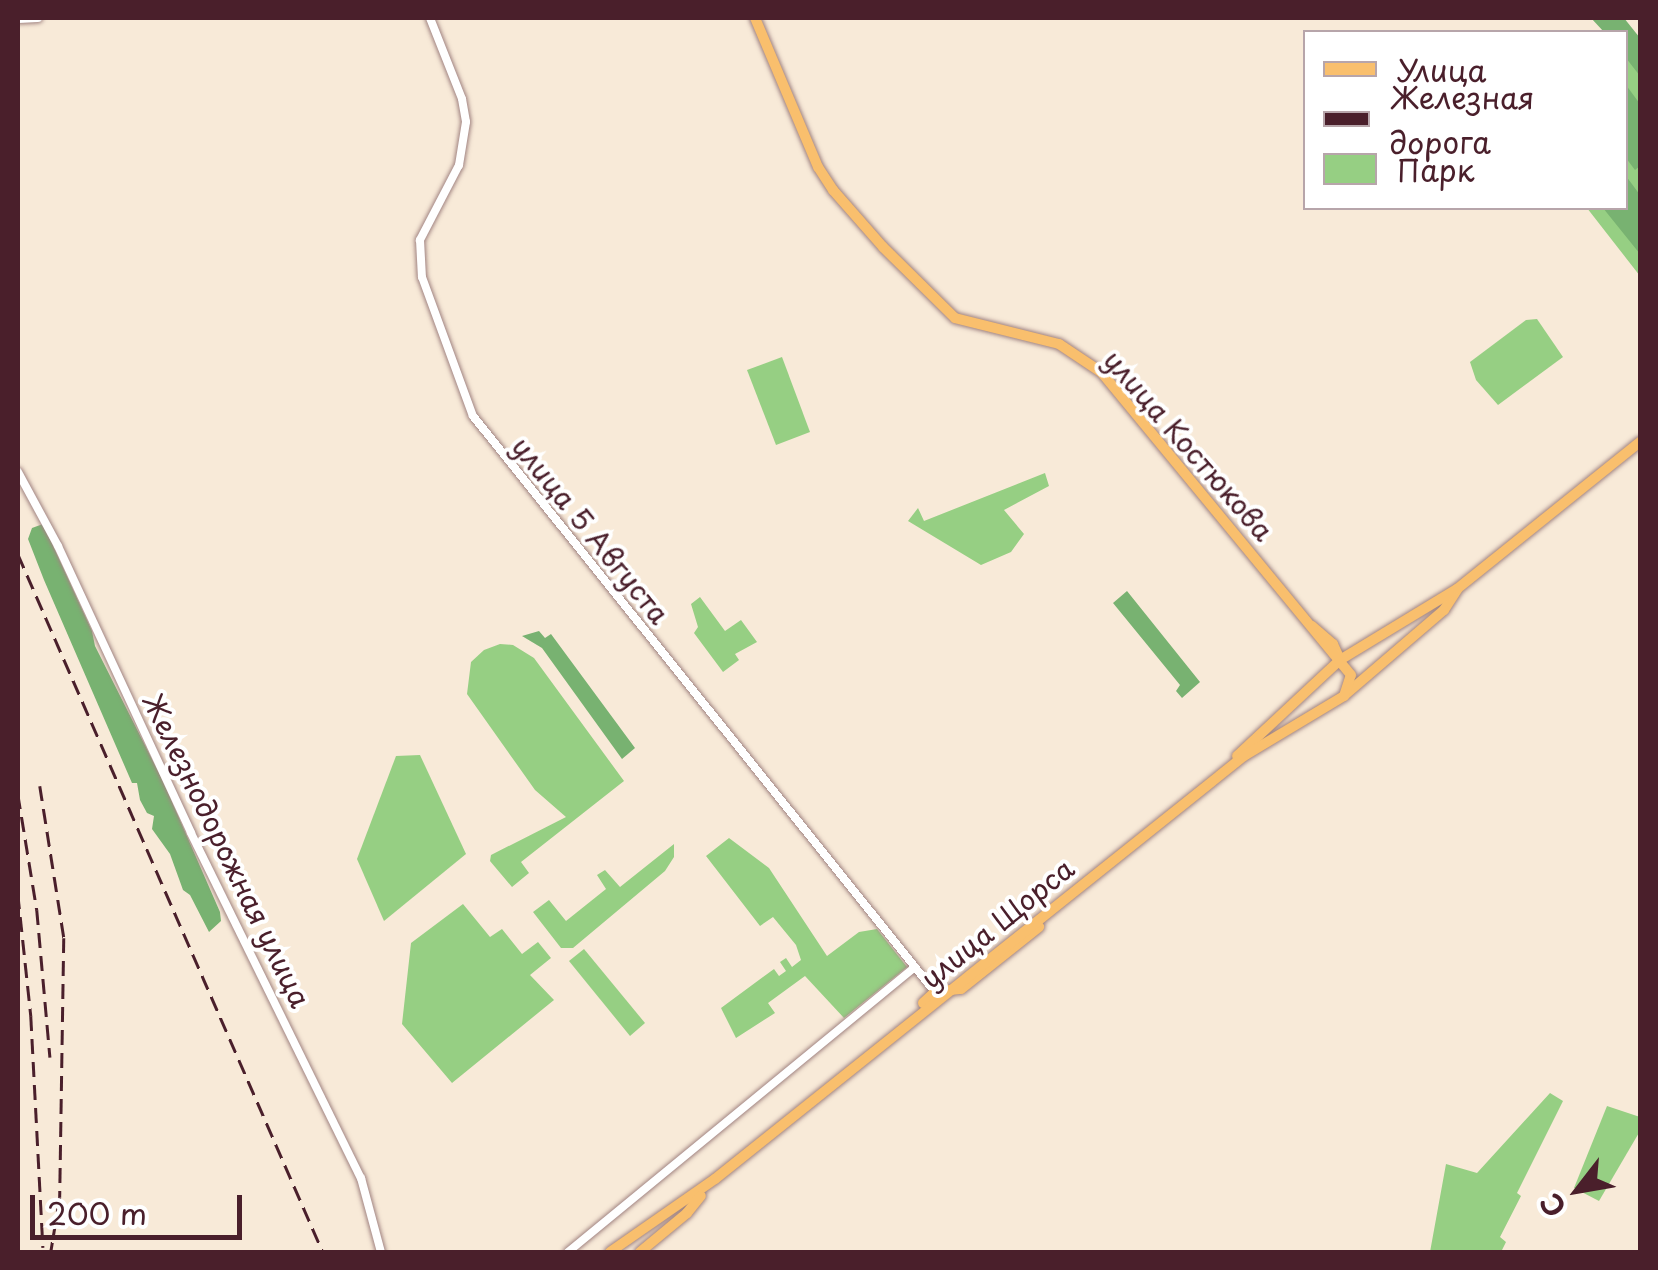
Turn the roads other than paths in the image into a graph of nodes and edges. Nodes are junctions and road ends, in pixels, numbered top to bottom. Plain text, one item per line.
1 (38, 18) edge
2 (430, 18) edge
3 (754, 18) edge
4 (18, 19) edge
5 (1640, 439) edge
6 (18, 472) edge
7 (1458, 589) junction
8 (1340, 660) junction
9 (1344, 696) junction
10 (1217, 777) junction
11 (1070, 894) junction
12 (918, 971) junction
13 (941, 994) junction
14 (710, 1184) junction
15 (380, 1252) edge
16 (568, 1252) edge
17 (610, 1252) edge
18 (640, 1252) edge

1 - 4 street
2 - 12 street, улица 5 Августа
3 - 8 main road, улица Костюкова
5 - 7 main road
6 - 15 street, Железнодорожная улица
7 - 8 main road
7 - 9 main road, улица Щорса
8 - 9 main road, улица Костюкова
8 - 10 main road
9 - 10 main road, улица Щорса
10 - 11 main road, улица Щорса
11 - 13 main road, улица Щорса
11 - 13 main road
12 - 13 street, улица 5 Августа
12 - 16 street
13 - 14 main road, улица Щорса
14 - 17 main road, улица Щорса
14 - 18 main road

